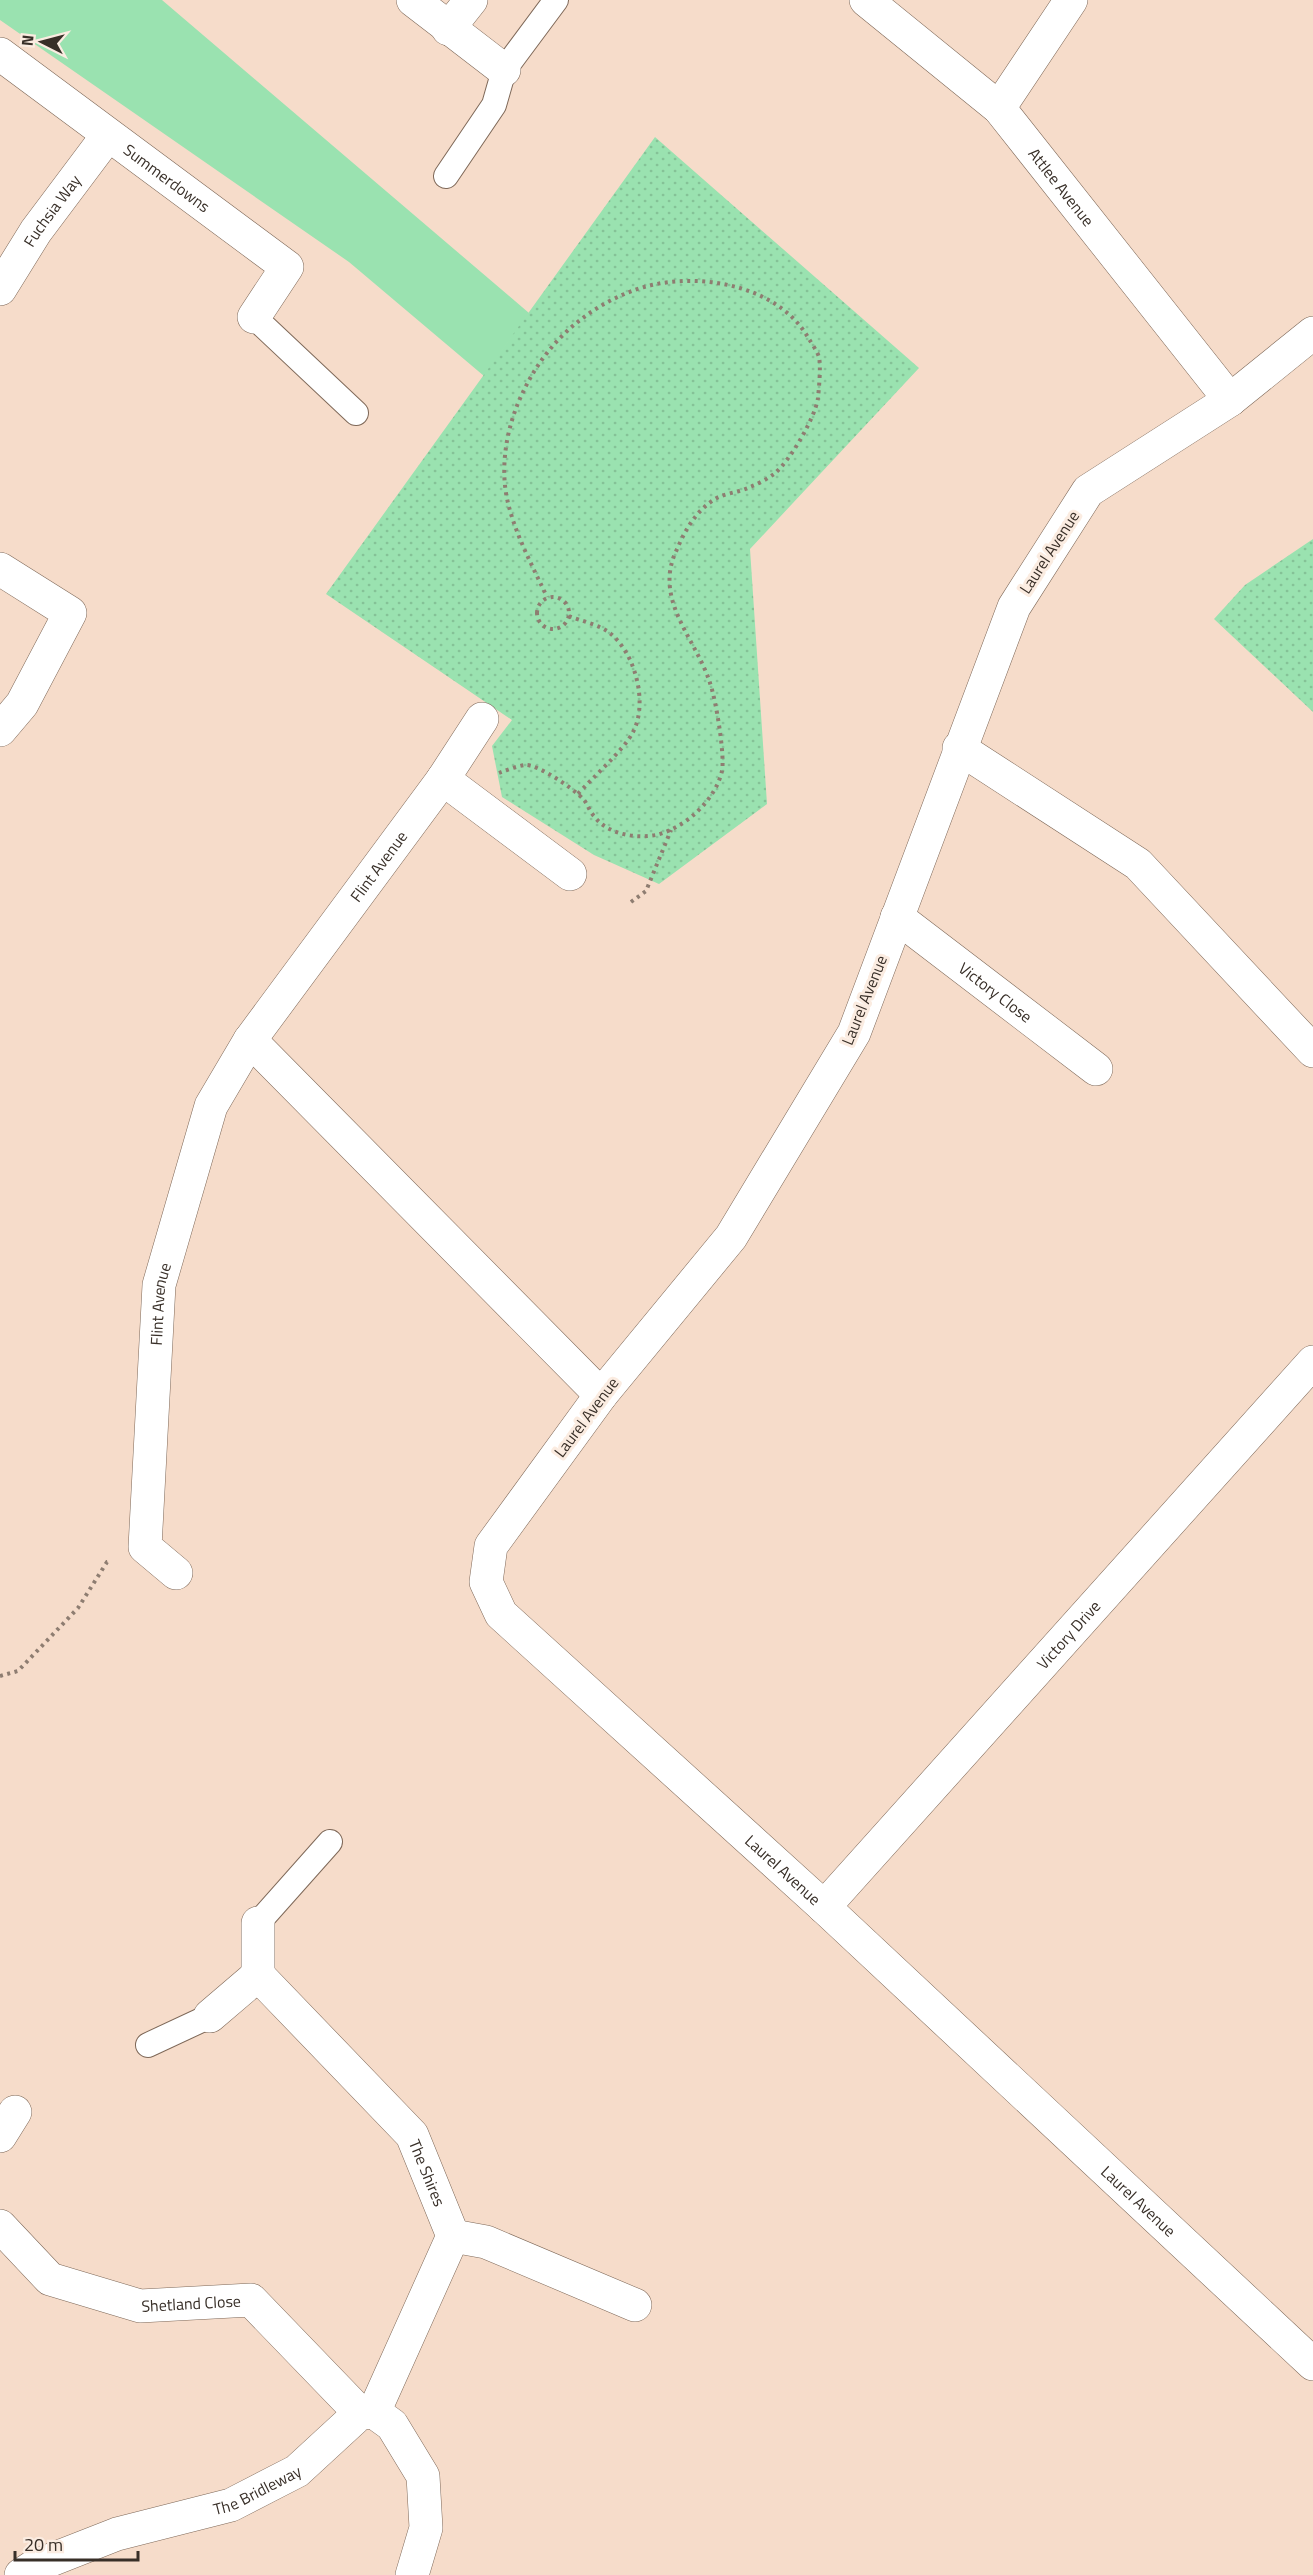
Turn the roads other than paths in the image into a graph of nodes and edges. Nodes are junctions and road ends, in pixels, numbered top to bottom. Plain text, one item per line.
1 (413, 0) edge
2 (471, 0) edge
3 (556, 0) edge
4 (866, 0) edge
5 (1071, 0) edge
6 (448, 29) junction
7 (0, 54) edge
8 (504, 70) junction
9 (999, 108) junction
10 (108, 135) junction
11 (446, 176) dead end
12 (0, 288) edge
13 (254, 317) joint
14 (1313, 333) edge
15 (1230, 400) junction
16 (357, 413) dead end
17 (0, 569) edge
18 (482, 719) dead end
19 (0, 730) edge
20 (959, 748) junction
21 (447, 782) junction
22 (570, 874) dead end
23 (897, 917) junction
24 (250, 1040) junction
25 (1313, 1051) edge
26 (1096, 1070) dead end
27 (1309, 1376) edge
28 (601, 1395) junction
29 (176, 1573) dead end
30 (330, 1842) dead end
31 (824, 1907) junction
32 (258, 1923) joint
33 (258, 1975) junction
34 (210, 2016) joint
35 (148, 2045) dead end
36 (0, 2226) edge
37 (453, 2236) junction
38 (635, 2305) dead end
39 (1313, 2364) edge
40 (367, 2413) junction
41 (21, 2575) edge
42 (412, 2575) edge

1 - 6 street
2 - 6 street
3 - 8 lane
4 - 9 street, Attlee Avenue
5 - 9 street
6 - 8 street
7 - 10 street, Summerdowns
8 - 11 lane
9 - 15 street, Attlee Avenue
10 - 12 street, Fuchsia Way
10 - 13 street, Summerdowns
13 - 16 lane
14 - 15 street, Laurel Avenue
15 - 20 street, Laurel Avenue
17 - 19 street
18 - 21 street, Flint Avenue
20 - 23 street, Laurel Avenue
20 - 25 street
21 - 22 street
21 - 24 street, Flint Avenue
23 - 26 street, Victory Close
23 - 28 street, Laurel Avenue
24 - 28 street
24 - 29 street, Flint Avenue
27 - 31 street, Victory Drive
28 - 31 street, Laurel Avenue
30 - 32 lane
31 - 39 street, Laurel Avenue
32 - 33 street
33 - 34 street
33 - 37 street, The Shires
34 - 35 lane
36 - 40 street, Shetland Close
37 - 38 street
37 - 40 street
40 - 41 street, The Bridleway
40 - 42 street, Shetland Close

